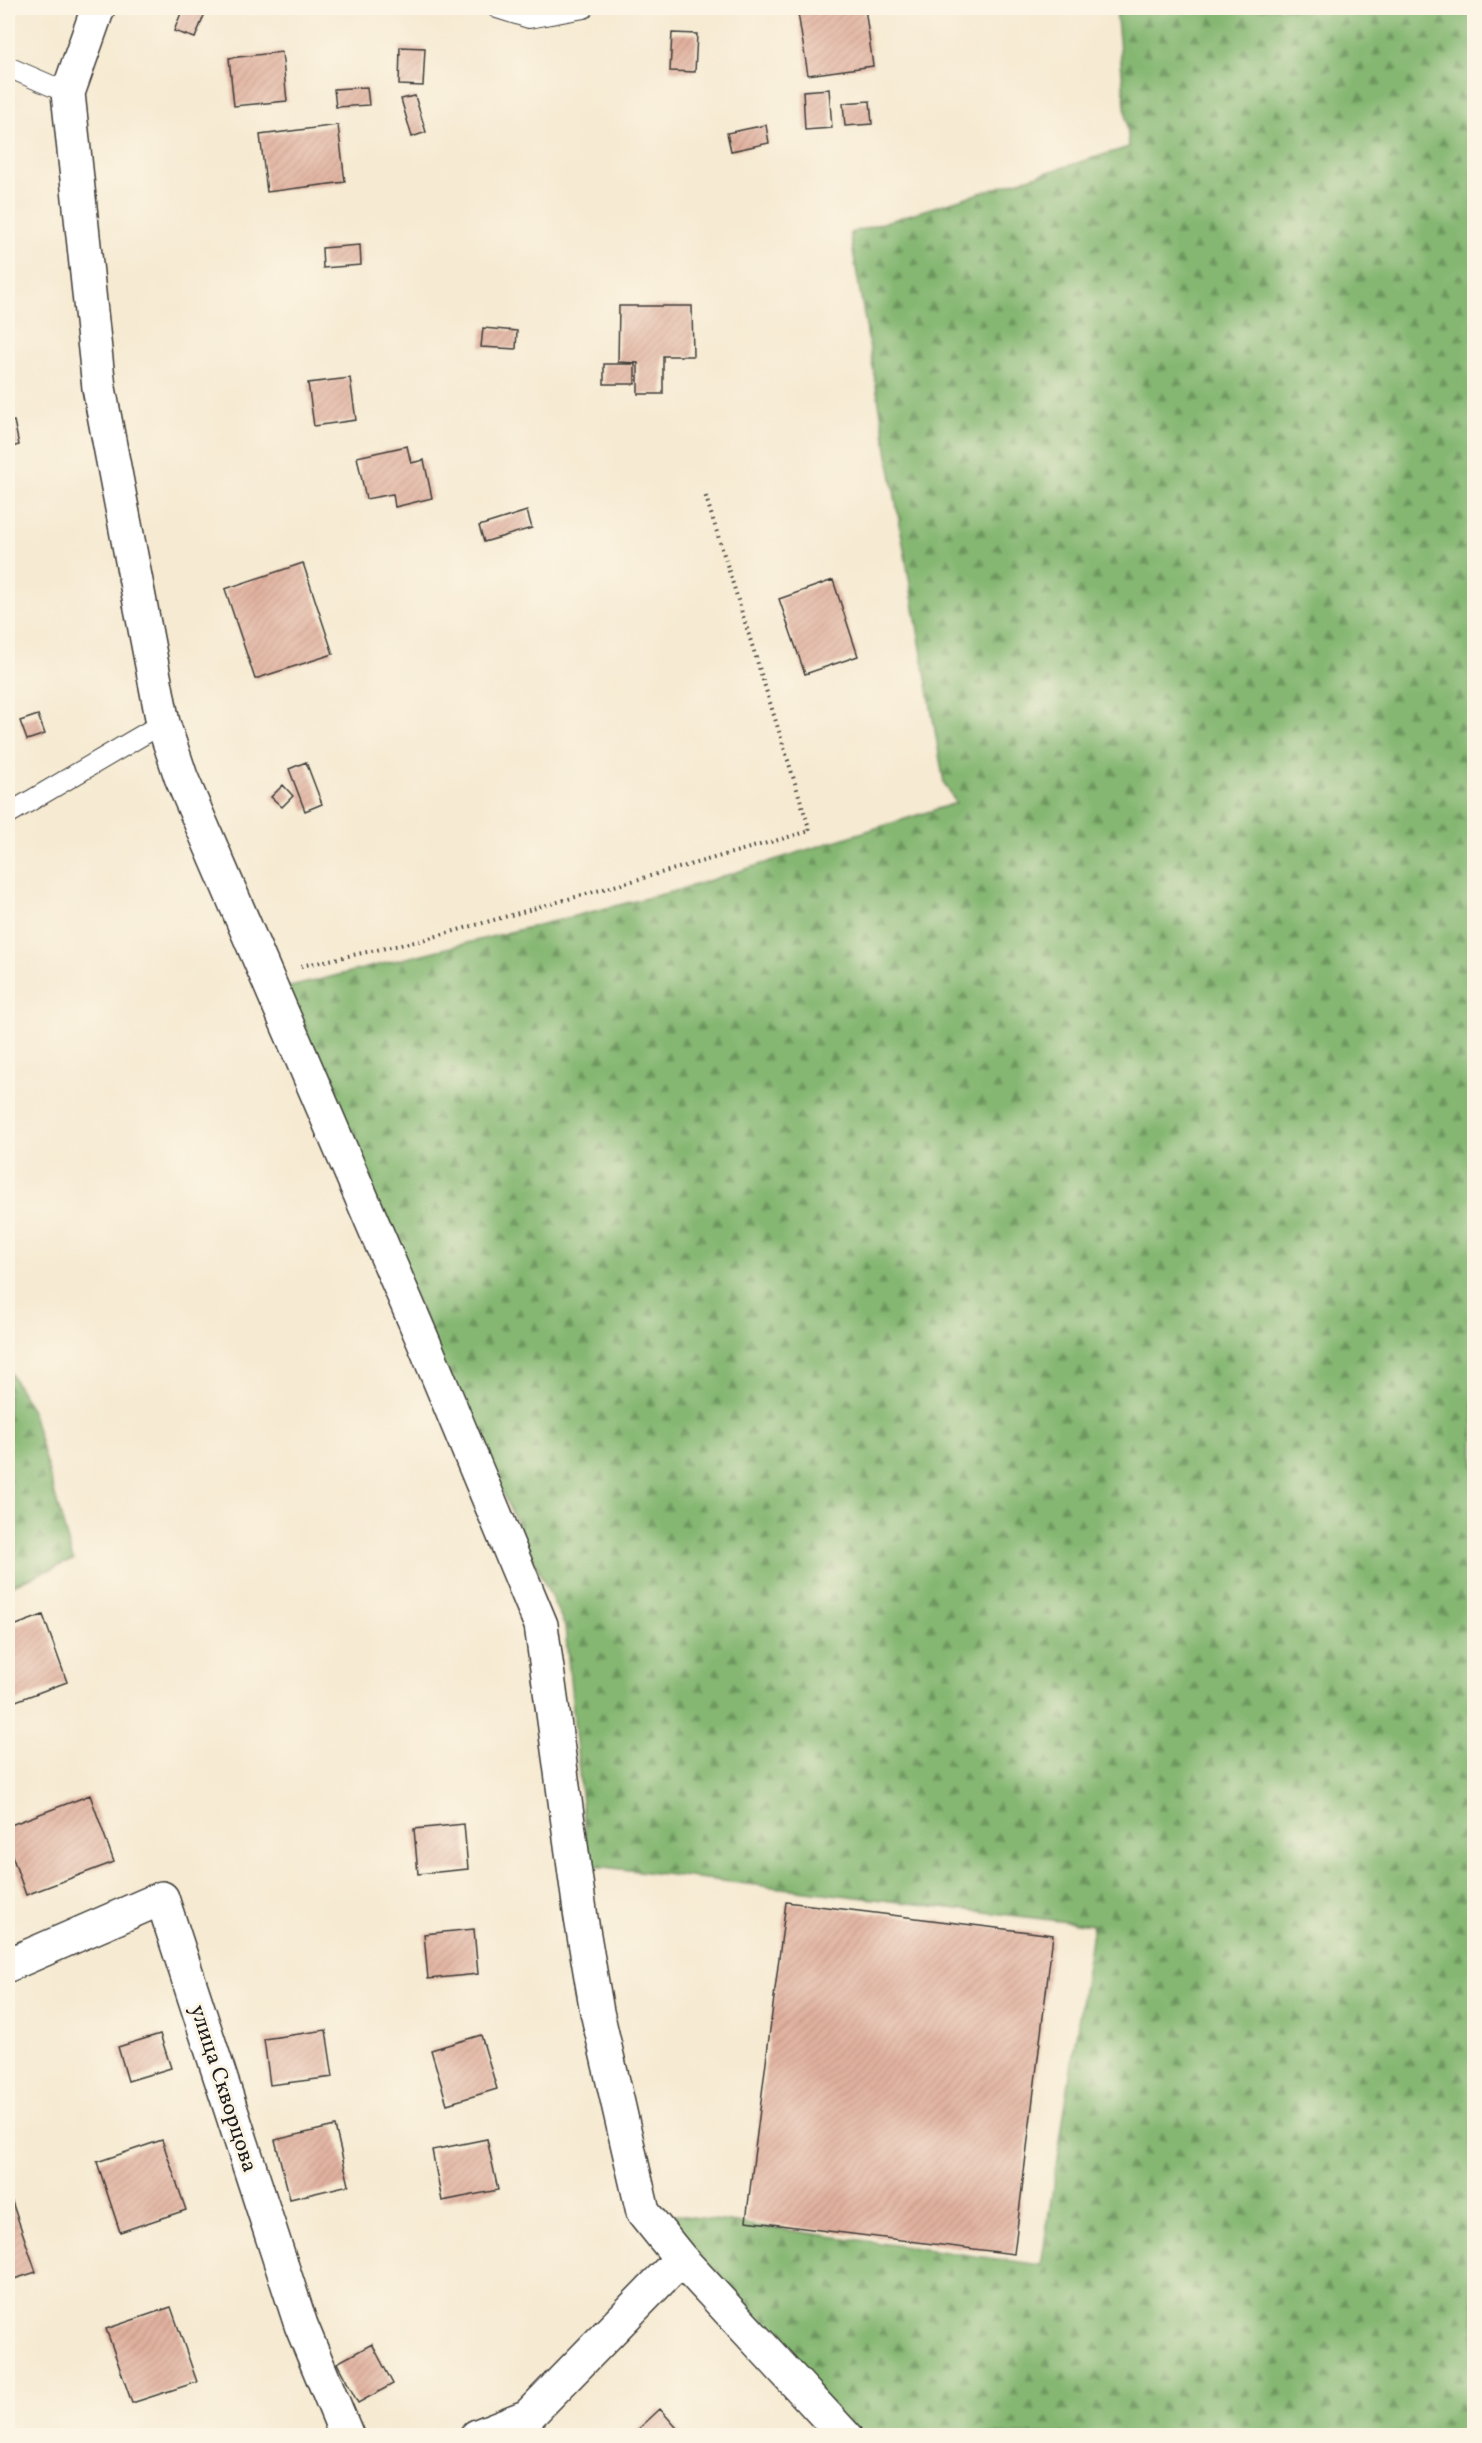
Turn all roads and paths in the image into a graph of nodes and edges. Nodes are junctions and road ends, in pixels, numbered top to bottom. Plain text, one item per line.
1 (98, 8) edge
2 (497, 8) edge
3 (584, 8) edge
4 (8, 67) edge
5 (68, 93) junction
6 (705, 494) dead end
7 (163, 723) junction
8 (8, 814) edge
9 (265, 974) junction
10 (8, 1965) edge
11 (681, 2259) junction
12 (347, 2436) edge
13 (477, 2436) edge
14 (845, 2436) edge

1 - 5 street
2 - 3 lane
4 - 5 lane
5 - 7 street
6 - 9 path
7 - 8 lane
7 - 9 street
9 - 11 street
10 - 12 street, улица Скворцова
11 - 13 street
11 - 14 street

